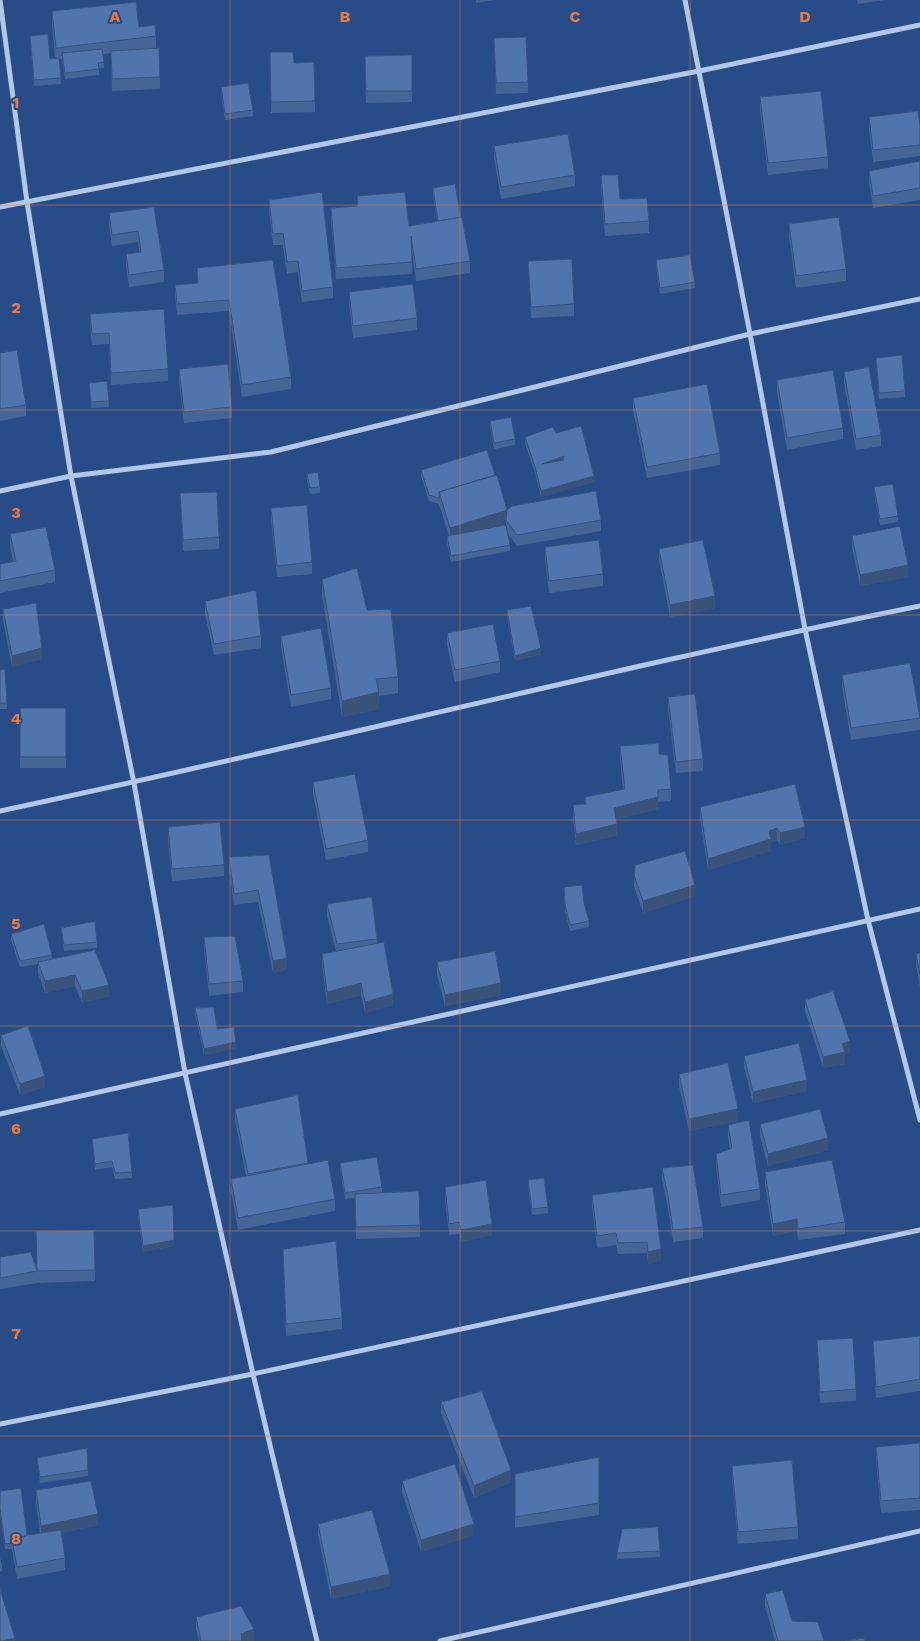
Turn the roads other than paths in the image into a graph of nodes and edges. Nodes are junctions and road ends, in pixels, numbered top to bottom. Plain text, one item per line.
1 (0, 0) edge
2 (685, 0) edge
3 (920, 25) edge
4 (699, 71) junction
5 (27, 202) junction
6 (0, 206) edge
7 (920, 299) edge
8 (750, 334) junction
9 (72, 476) junction
10 (0, 491) edge
11 (920, 606) edge
12 (804, 629) junction
13 (134, 783) junction
14 (0, 811) edge
15 (920, 910) edge
16 (868, 920) junction
17 (185, 1073) junction
18 (0, 1114) edge
19 (920, 1120) edge
20 (920, 1230) edge
21 (253, 1374) junction
22 (0, 1424) edge
23 (920, 1531) edge
24 (317, 1641) edge
25 (440, 1641) edge

1 - 5 street
2 - 4 street
3 - 4 street
4 - 5 street
4 - 8 street
5 - 6 street
5 - 9 street
7 - 8 street
8 - 9 street
8 - 12 street
9 - 10 street
9 - 13 street
11 - 12 street
12 - 13 street
12 - 16 street
13 - 14 street
13 - 17 street
15 - 16 street
16 - 17 street
16 - 19 street
17 - 18 street
17 - 21 street
20 - 21 street
21 - 22 street
21 - 24 street
23 - 25 street

